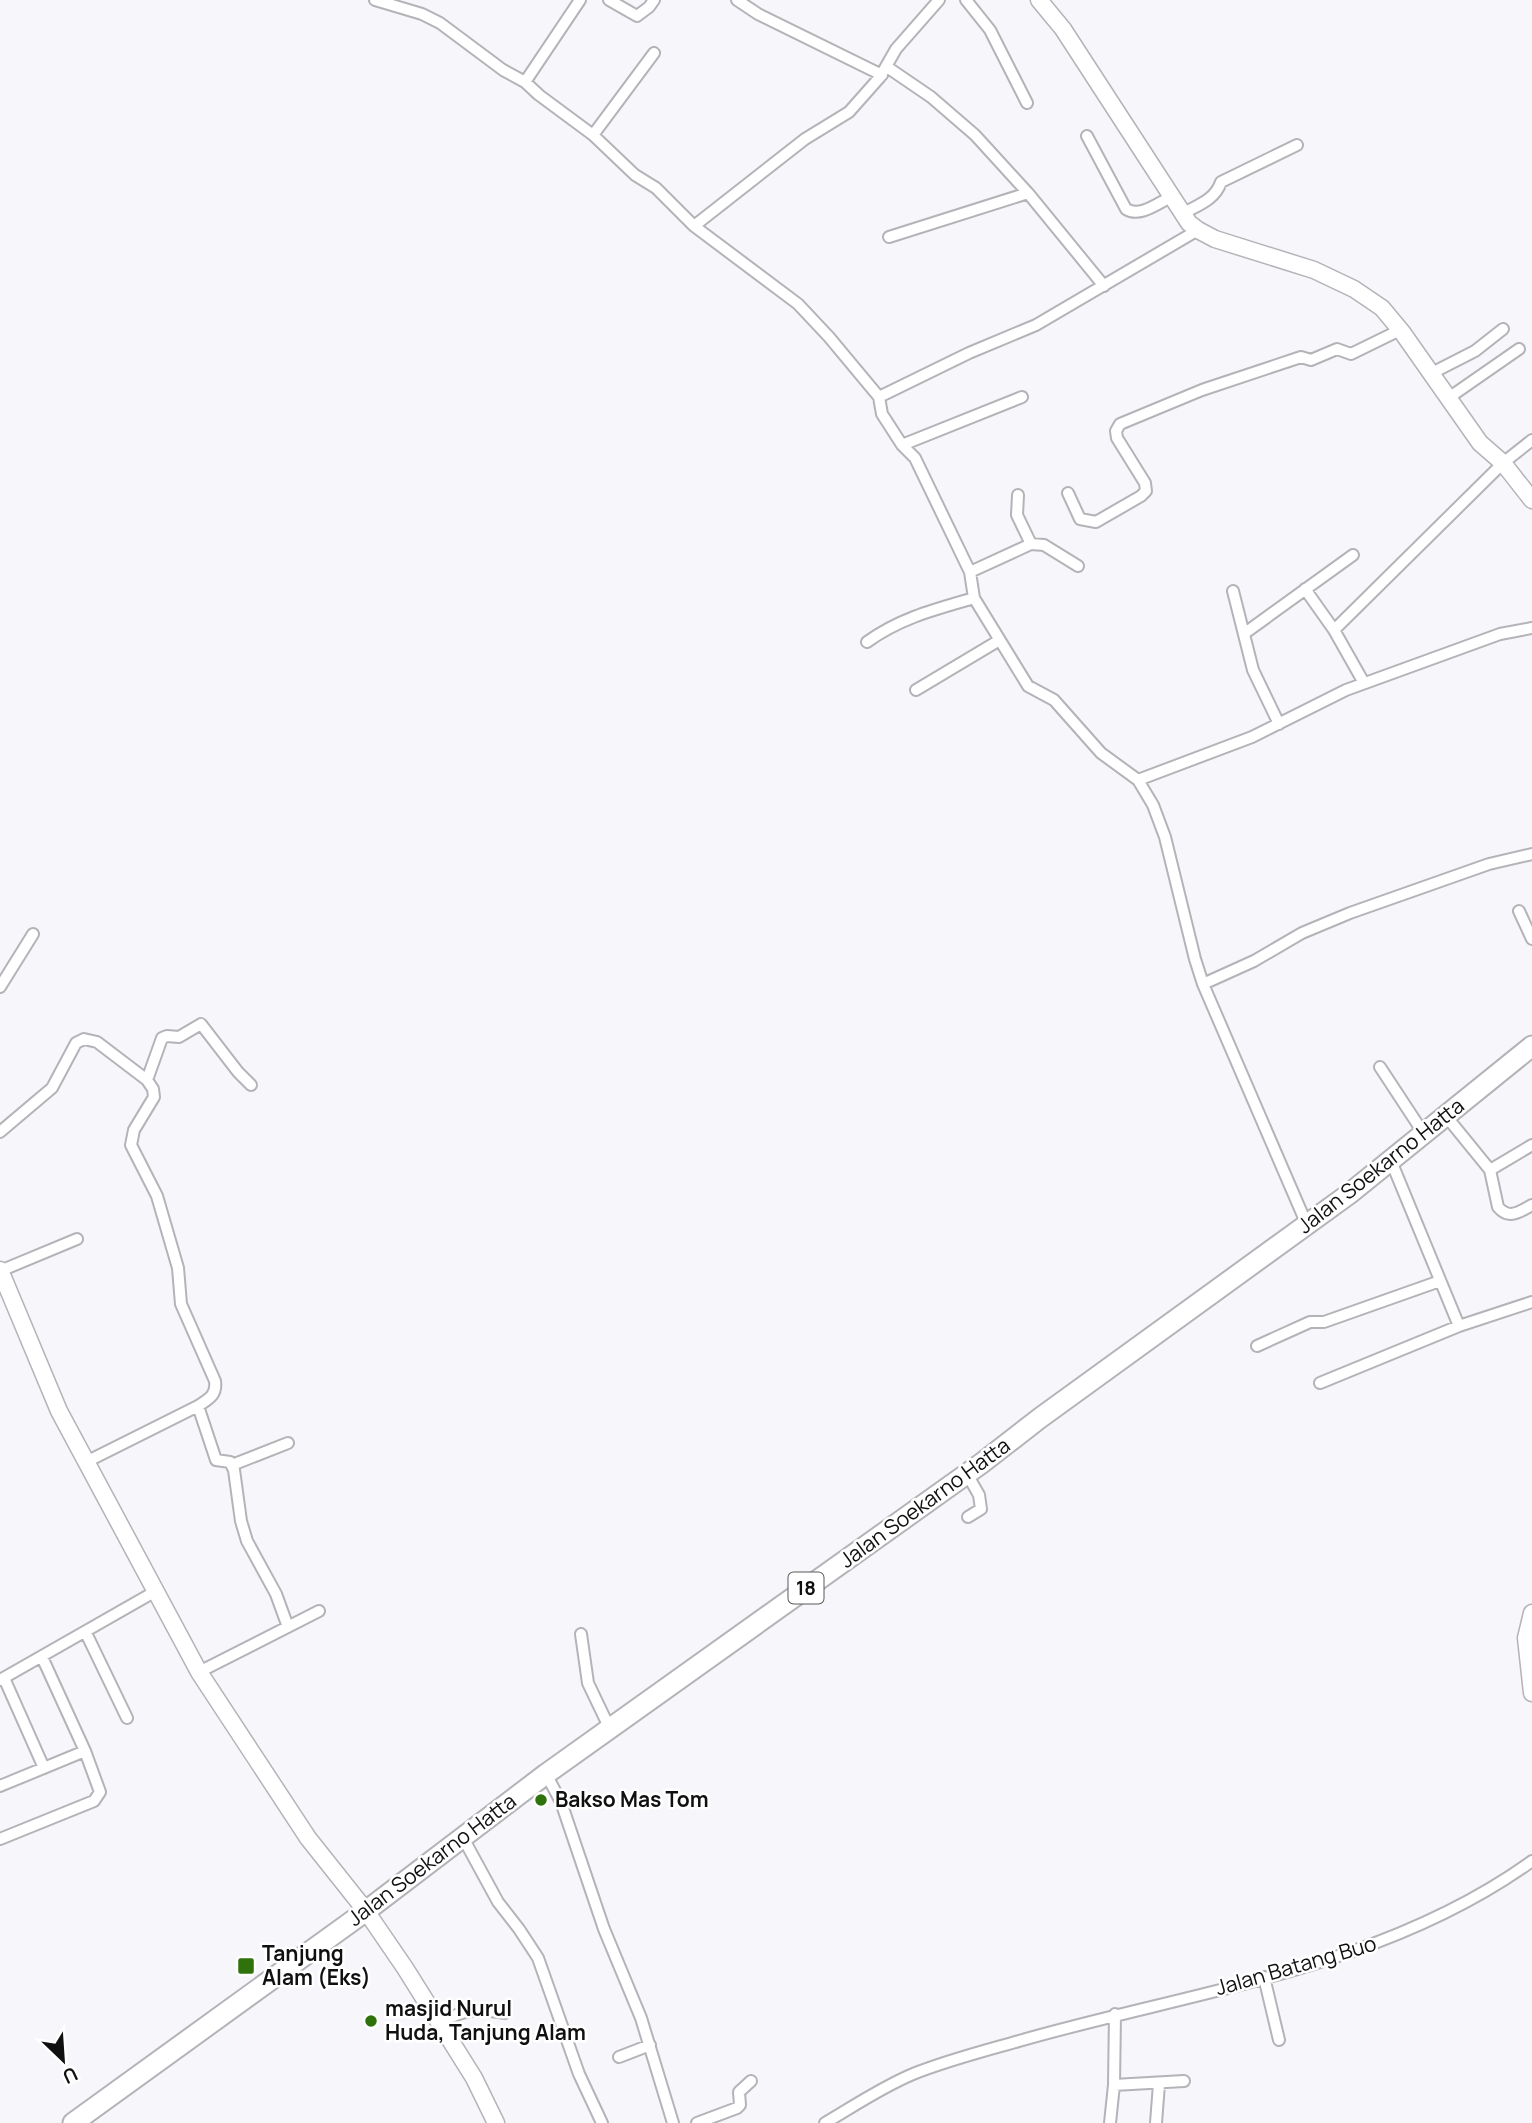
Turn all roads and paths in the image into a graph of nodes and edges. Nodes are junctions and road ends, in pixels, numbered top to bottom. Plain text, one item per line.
1 (376, 0) edge
2 (580, 0) edge
3 (609, 0) edge
4 (653, 0) edge
5 (737, 0) edge
6 (939, 0) edge
7 (966, 0) edge
8 (1039, 0) edge
9 (654, 53) dead end
10 (884, 71) junction
11 (525, 82) junction
12 (1027, 103) dead end
13 (593, 135) junction
14 (1087, 136) dead end
15 (1297, 145) dead end
16 (1028, 193) junction
17 (1171, 197) junction
18 (1182, 214) junction
19 (694, 226) junction
20 (1198, 230) junction
21 (889, 237) dead end
22 (1104, 286) junction
23 (1503, 329) dead end
24 (1400, 330) junction
25 (1519, 349) dead end
26 (1430, 374) junction
27 (879, 397) junction
28 (1022, 397) dead end
29 (1447, 398) junction
30 (1532, 440) edge
31 (902, 445) junction
32 (1503, 463) junction
33 (1069, 493) dead end
34 (1018, 495) dead end
35 (1532, 500) edge
36 (1031, 544) junction
37 (1353, 555) dead end
38 (1077, 566) dead end
39 (970, 572) junction
40 (1305, 589) junction
41 (1233, 591) dead end
42 (974, 598) junction
43 (1532, 628) edge
44 (1334, 631) junction
45 (1245, 633) junction
46 (998, 640) junction
47 (867, 642) dead end
48 (1364, 684) junction
49 (916, 690) dead end
50 (1279, 724) junction
51 (1138, 780) junction
52 (1532, 854) edge
53 (1519, 911) dead end
54 (33, 934) dead end
55 (1532, 939) edge
56 (1203, 984) junction
57 (0, 987) edge
58 (1532, 1046) edge
59 (1380, 1067) dead end
60 (147, 1080) junction
61 (251, 1085) dead end
62 (1446, 1116) junction
63 (0, 1132) edge
64 (1424, 1134) junction
65 (1532, 1145) edge
66 (1391, 1161) junction
67 (1490, 1170) junction
68 (1532, 1205) edge
69 (1307, 1225) junction
70 (76, 1239) dead end
71 (0, 1271) edge
72 (1440, 1280) junction
73 (1532, 1302) edge
74 (1459, 1326) junction
75 (1257, 1346) dead end
76 (1320, 1383) dead end
77 (198, 1406) junction
78 (288, 1443) dead end
79 (86, 1462) junction
80 (232, 1465) junction
81 (967, 1474) junction
82 (968, 1517) dead end
83 (156, 1591) junction
84 (319, 1611) dead end
85 (1532, 1613) edge
86 (288, 1627) junction
87 (86, 1633) junction
88 (581, 1634) dead end
89 (42, 1657) junction
90 (199, 1672) junction
91 (2, 1679) edge
92 (1532, 1693) edge
93 (127, 1718) dead end
94 (610, 1729) junction
95 (85, 1751) junction
96 (44, 1769) junction
97 (546, 1774) junction
98 (0, 1786) edge
99 (462, 1836) junction
100 (0, 1839) edge
101 (1532, 1861) edge
102 (366, 1911) junction
103 (1264, 1977) junction
104 (505, 2013) dead end
105 (1115, 2014) junction
106 (439, 2022) junction
107 (1279, 2040) dead end
108 (650, 2045) junction
109 (619, 2057) dead end
110 (751, 2081) dead end
111 (1184, 2081) dead end
112 (1159, 2084) junction
113 (1114, 2085) junction
114 (74, 2123) edge
115 (496, 2123) edge
116 (603, 2123) edge
117 (673, 2123) edge
118 (697, 2123) edge
119 (825, 2123) edge
120 (1110, 2123) edge
121 (1156, 2123) edge

1 - 11 street
2 - 11 street
3 - 4 street
5 - 10 street
6 - 10 street
7 - 12 street
8 - 17 street
9 - 13 street
10 - 16 street
10 - 19 street
11 - 13 street
13 - 19 street
14 - 17 street
15 - 18 street
16 - 21 street
16 - 22 street
17 - 18 street
18 - 20 street
19 - 27 street
20 - 22 street
20 - 24 street
22 - 27 street
23 - 26 street
24 - 26 street
24 - 33 street
25 - 29 street
26 - 29 street
27 - 31 street
28 - 31 street
29 - 32 street
30 - 32 street
31 - 39 street
32 - 35 street
32 - 44 street
34 - 36 street
36 - 38 street
36 - 39 street
37 - 40 street
39 - 42 street
40 - 44 street
40 - 45 street
41 - 45 street
42 - 46 street
42 - 47 street
43 - 48 street
44 - 48 street
45 - 50 street
46 - 49 street
46 - 51 street
48 - 50 street
50 - 51 street
51 - 56 street
52 - 56 street
53 - 55 street
54 - 57 street
56 - 69 street
58 - 62 highway, Jalan Soekarno Hatta / 18
59 - 64 street
60 - 61 street
60 - 63 street
60 - 77 street
62 - 64 highway, Jalan Soekarno Hatta / 18
62 - 67 street
64 - 66 highway, Jalan Soekarno Hatta / 18
65 - 67 street
66 - 69 highway, Jalan Soekarno Hatta / 18
66 - 72 street
67 - 68 street
69 - 81 highway, Jalan Soekarno Hatta / 18
70 - 71 street
71 - 79 street
72 - 74 street
72 - 75 street
73 - 74 street
74 - 76 street
77 - 79 street
77 - 80 street
78 - 80 street
79 - 83 street
80 - 86 street
81 - 82 street
81 - 94 highway, Jalan Soekarno Hatta / 18
83 - 87 street
83 - 90 street
84 - 86 street
85 - 92 street
86 - 90 street
87 - 89 street
87 - 93 street
88 - 94 street
89 - 91 street
89 - 95 street
90 - 102 street
91 - 96 street
94 - 97 highway, Jalan Soekarno Hatta / 18
95 - 96 street
95 - 100 street
96 - 98 street
97 - 99 highway, Jalan Soekarno Hatta / 18
97 - 108 street
99 - 102 highway, Jalan Soekarno Hatta / 18
99 - 116 street
101 - 103 street, Jalan Batang Buo
102 - 106 street
102 - 114 highway, Jalan Soekarno Hatta / 18
103 - 105 street, Jalan Batang Buo
103 - 107 street
104 - 106 street
105 - 113 street
105 - 119 street, Jalan Batang Buo
106 - 115 street
108 - 109 street
108 - 117 street
110 - 118 street
111 - 112 street
112 - 113 street
112 - 121 street
113 - 120 street

